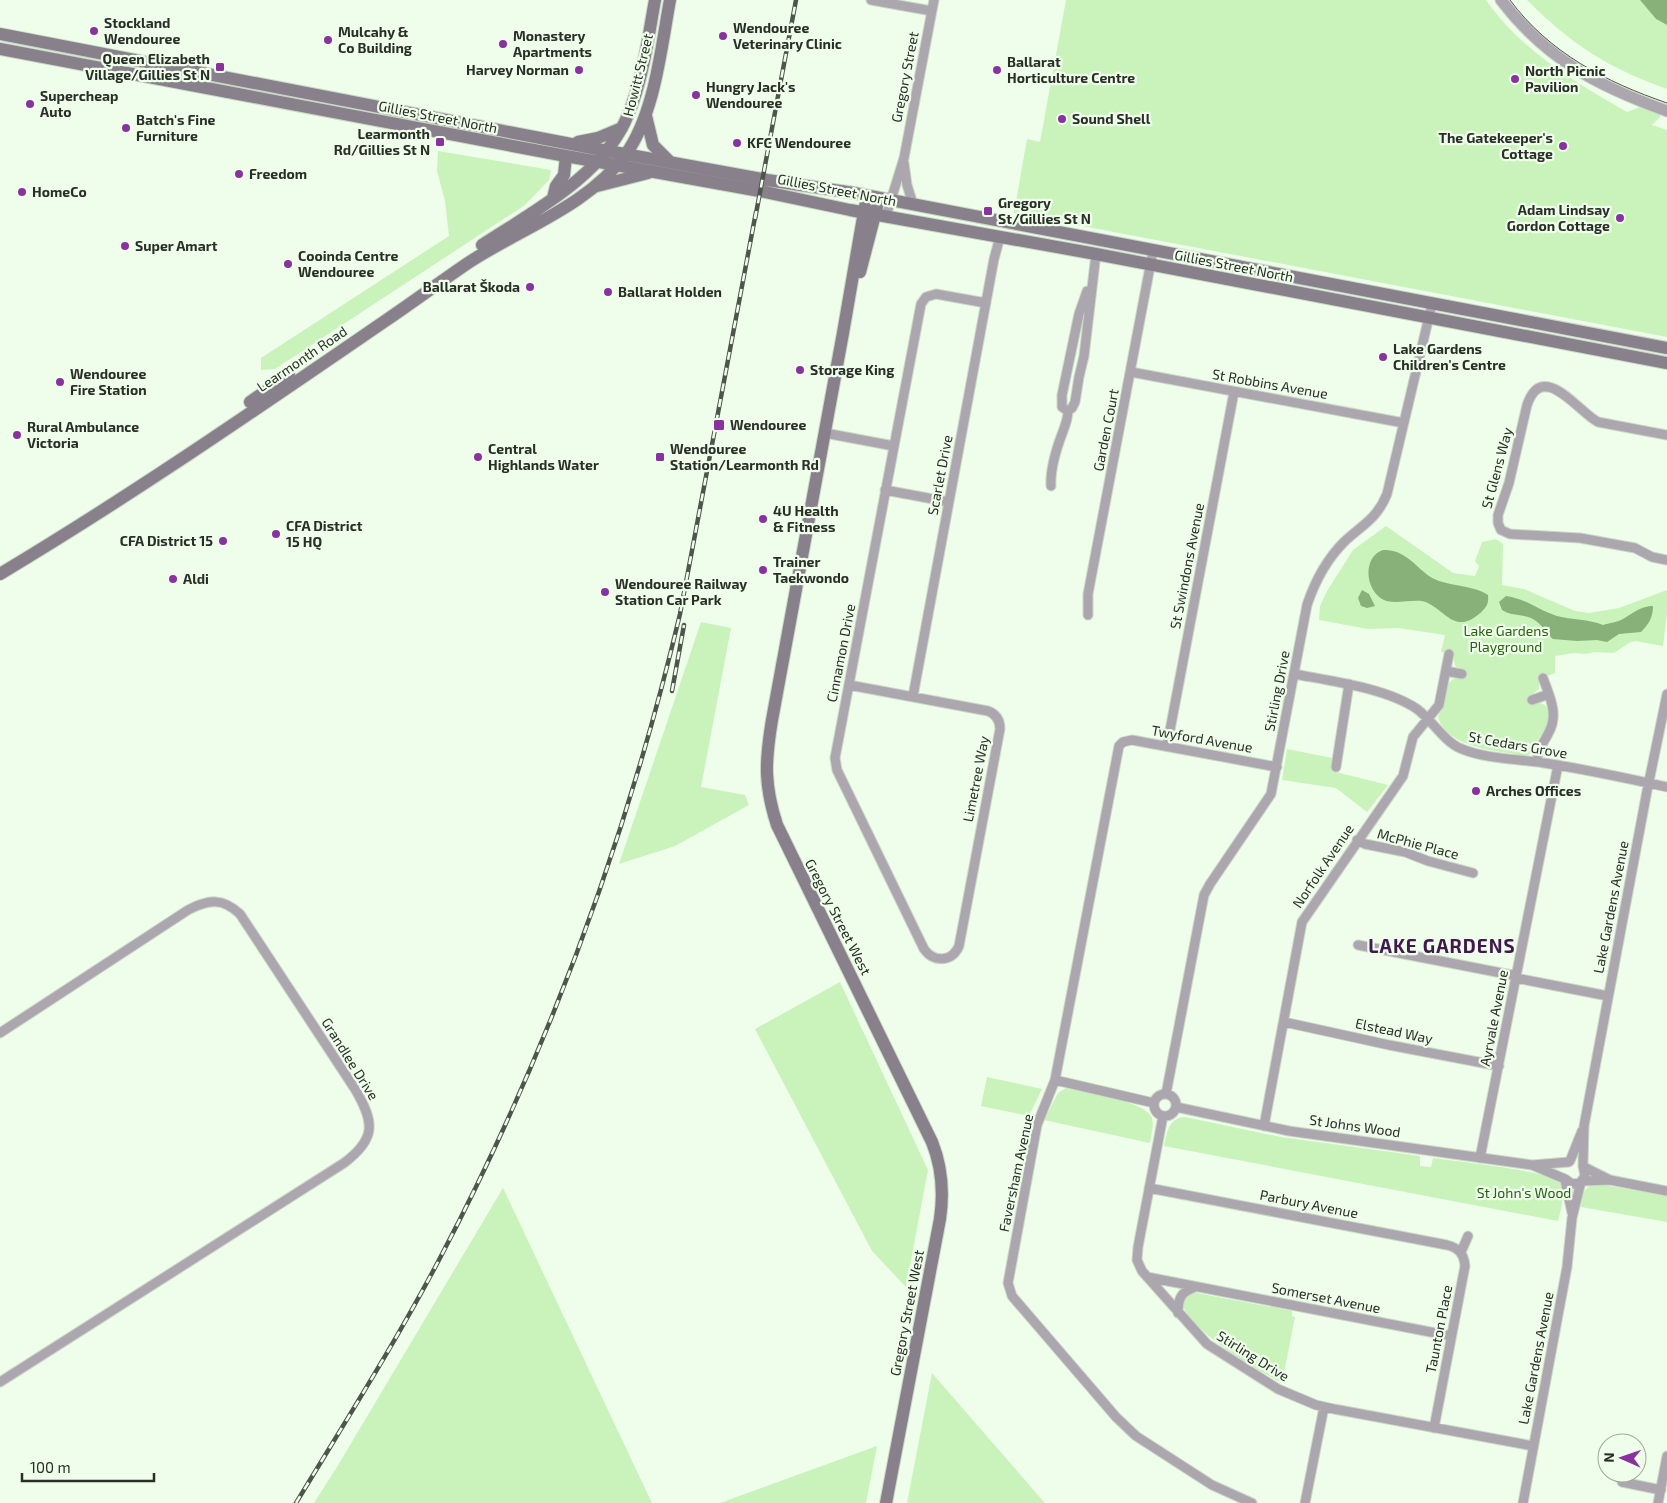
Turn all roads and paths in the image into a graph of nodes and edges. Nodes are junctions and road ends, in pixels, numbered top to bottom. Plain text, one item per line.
1 (655, 0) edge
2 (670, 0) edge
3 (871, 0) edge
4 (934, 0) edge
5 (1502, 0) edge
6 (932, 11) junction
7 (0, 34) edge
8 (0, 50) edge
9 (118, 56) junction
10 (115, 71) junction
11 (1667, 111) edge
12 (646, 116) junction
13 (622, 128) junction
14 (571, 144) junction
15 (607, 151) junction
16 (625, 154) junction
17 (566, 156) junction
18 (904, 158) junction
19 (598, 162) junction
20 (670, 162) junction
21 (616, 165) junction
22 (652, 172) junction
23 (597, 186) junction
24 (553, 198) junction
25 (879, 198) junction
26 (913, 204) junction
27 (875, 214) junction
28 (984, 234) junction
29 (1000, 237) junction
30 (1154, 251) junction
31 (1096, 254) junction
32 (994, 259) junction
33 (1151, 265) junction
34 (1093, 272) junction
35 (986, 303) junction
36 (1432, 304) junction
37 (383, 318) junction
38 (1429, 318) junction
39 (1667, 348) edge
40 (1070, 353) junction
41 (1084, 356) junction
42 (1667, 363) edge
43 (1131, 372) junction
44 (1234, 392) junction
45 (1062, 395) junction
46 (1076, 397) junction
47 (1068, 411) junction
48 (242, 413) junction
49 (1404, 423) junction
50 (825, 433) junction
51 (1667, 436) edge
52 (894, 446) junction
53 (1052, 486) dead end
54 (886, 490) junction
55 (949, 502) junction
56 (1667, 560) edge
57 (0, 567) edge
58 (0, 574) edge
59 (1088, 615) dead end
60 (1449, 654) dead end
61 (1446, 671) junction
62 (1294, 674) junction
63 (1462, 674) dead end
64 (1543, 678) dead end
65 (850, 684) junction
66 (1349, 684) junction
67 (1549, 694) junction
68 (1667, 694) edge
69 (913, 696) junction
70 (1532, 700) dead end
71 (1428, 718) junction
72 (1122, 742) joint
73 (1167, 746) junction
74 (1537, 762) junction
75 (1558, 765) junction
76 (1277, 767) junction
77 (1336, 767) dead end
78 (1649, 783) junction
79 (1667, 787) edge
80 (1357, 840) junction
81 (1473, 873) dead end
82 (1358, 945) dead end
83 (944, 959) joint
84 (1516, 977) junction
85 (1608, 996) junction
86 (1284, 1022) junction
87 (0, 1033) edge
88 (1499, 1066) junction
89 (1055, 1080) junction
90 (1166, 1094) junction
91 (1154, 1103) junction
92 (1176, 1107) junction
93 (1163, 1116) junction
94 (1264, 1126) junction
95 (1584, 1126) junction
96 (1480, 1158) junction
97 (1569, 1161) junction
98 (1532, 1165) junction
99 (1584, 1167) junction
100 (1565, 1179) junction
101 (1610, 1180) junction
102 (1582, 1181) junction
103 (1149, 1188) junction
104 (1667, 1191) edge
105 (1572, 1218) junction
106 (1468, 1236) dead end
107 (1461, 1252) junction
108 (1148, 1278) junction
109 (1195, 1287) junction
110 (1178, 1313) junction
111 (1451, 1336) junction
112 (0, 1382) edge
113 (1324, 1407) junction
114 (1434, 1428) junction
115 (1533, 1446) junction
116 (1667, 1456) edge
117 (1627, 1483) edge
118 (1661, 1490) junction
119 (886, 1503) edge
120 (1252, 1503) edge
121 (1305, 1503) edge
122 (1523, 1503) edge
123 (1658, 1503) edge

1 - 13 main road, Howitt Street
2 - 12 main road, Howitt Street
3 - 6 street
4 - 6 street, Gregory Street
5 - 11 street
6 - 18 street, Gregory Street
7 - 9 main road, Gillies Street North
8 - 10 main road, Gillies Street North
9 - 10 main road
9 - 14 main road, Gillies Street North
10 - 17 main road, Gillies Street North
12 - 16 main road, Howitt Street
12 - 20 main road
13 - 14 main road
13 - 15 main road, Howitt Street
14 - 15 main road, Gillies Street North
15 - 16 main road, Gillies Street North
15 - 19 main road, Howitt Street
16 - 20 main road, Gillies Street North
16 - 21 main road, Howitt Street
17 - 19 main road, Gillies Street North
17 - 24 main road
18 - 25 street, Gregory Street
18 - 26 street, Gregory Street
19 - 21 main road, Gillies Street North
19 - 24 main road, Learmonth Road
20 - 25 main road, Gillies Street North
21 - 22 main road, Gillies Street North
21 - 23 main road, Learmonth Road
22 - 23 main road
22 - 27 main road, Gillies Street North
23 - 37 main road, Learmonth Road
24 - 37 main road, Learmonth Road
25 - 26 main road, Gillies Street North
25 - 27 main road, Gregory Street West
26 - 30 main road, Gillies Street North
27 - 28 main road, Gillies Street North
27 - 50 main road, Gregory Street West
28 - 29 main road, Gillies Street North
28 - 32 street
29 - 31 main road, Gillies Street North
29 - 32 street, Scarlet Drive
30 - 33 street, Garden Court
30 - 36 main road, Gillies Street North
31 - 33 main road, Gillies Street North
31 - 34 street
32 - 35 street, Scarlet Drive
33 - 38 main road, Gillies Street North
33 - 43 street, Garden Court
34 - 40 street
34 - 41 street
35 - 52 street, Cinnamon Drive
35 - 55 street, Scarlet Drive
36 - 38 street, Stirling Drive
36 - 39 main road, Gillies Street North
37 - 48 main road, Learmonth Road
38 - 42 main road, Gillies Street North
38 - 49 street, Stirling Drive
40 - 41 street
40 - 45 street
41 - 46 street
43 - 44 street, St Robbins Avenue
43 - 59 street, Garden Court
44 - 49 street, St Robbins Avenue
44 - 73 street, St Swindons Avenue
45 - 46 street
45 - 47 street
46 - 47 street
47 - 53 street
48 - 57 main road, Learmonth Road
48 - 58 main road, Learmonth Road
49 - 62 street, Stirling Drive
50 - 52 street
50 - 119 main road, Gregory Street West
51 - 56 street, St Glens Way
52 - 54 street, Cinnamon Drive
54 - 55 street
54 - 65 street, Cinnamon Drive
55 - 69 street, Scarlet Drive
60 - 61 street, Norfolk Avenue
61 - 63 street
61 - 71 street, Norfolk Avenue
62 - 66 street, St Cedars Grove
62 - 76 street, Stirling Drive
64 - 67 street
65 - 69 street, Limetree Way
65 - 83 street, Cinnamon Drive
66 - 71 street, St Cedars Grove
66 - 77 street
67 - 70 street
67 - 74 street
68 - 78 street, Lake Gardens Avenue
69 - 83 street, Limetree Way
71 - 74 street, St Cedars Grove
71 - 80 street, Norfolk Avenue
72 - 73 street, Twyford Avenue
72 - 89 street, Faversham Avenue
73 - 76 street, Twyford Avenue
74 - 75 street, St Cedars Grove
75 - 78 street, St Cedars Grove
75 - 84 street, Ayrvale Avenue
76 - 90 street, Stirling Drive
78 - 79 street, St Cedars Grove
78 - 85 street, Lake Gardens Avenue
80 - 81 street, McPhie Place
80 - 86 street, Norfolk Avenue
82 - 84 street
84 - 85 street
84 - 88 street, Ayrvale Avenue
85 - 95 street, Lake Gardens Avenue
86 - 88 street, Elstead Way
86 - 94 street, Norfolk Avenue
87 - 112 street, Grandlee Drive
88 - 96 street, Ayrvale Avenue
89 - 91 street
89 - 120 street, Faversham Avenue
90 - 91 street
90 - 92 street
91 - 93 street
92 - 93 street
92 - 94 street, St Johns Wood
93 - 103 street, Stirling Drive
94 - 96 street, St Johns Wood
95 - 97 street, Lake Gardens Avenue
95 - 99 street, Lake Gardens Avenue
96 - 98 street, St Johns Wood
97 - 98 street, St Johns Wood
97 - 99 street
97 - 100 street
98 - 100 street, St Johns Wood
99 - 101 street
99 - 102 street
100 - 102 street
100 - 105 street, Lake Gardens Avenue
101 - 102 street
101 - 104 street
102 - 105 street, Lake Gardens Avenue
103 - 107 street, Parbury Avenue
103 - 108 street, Stirling Drive
105 - 115 street, Lake Gardens Avenue
106 - 107 street, Taunton Place
107 - 111 street, Taunton Place
108 - 109 street, Somerset Avenue
108 - 110 street, Stirling Drive
109 - 110 street
109 - 111 street, Somerset Avenue
110 - 113 street, Stirling Drive
111 - 114 street, Taunton Place
113 - 114 street, Stirling Drive
113 - 121 street
114 - 115 street, Stirling Drive
115 - 122 street, Lake Gardens Avenue
116 - 118 street
117 - 118 street
118 - 123 street

